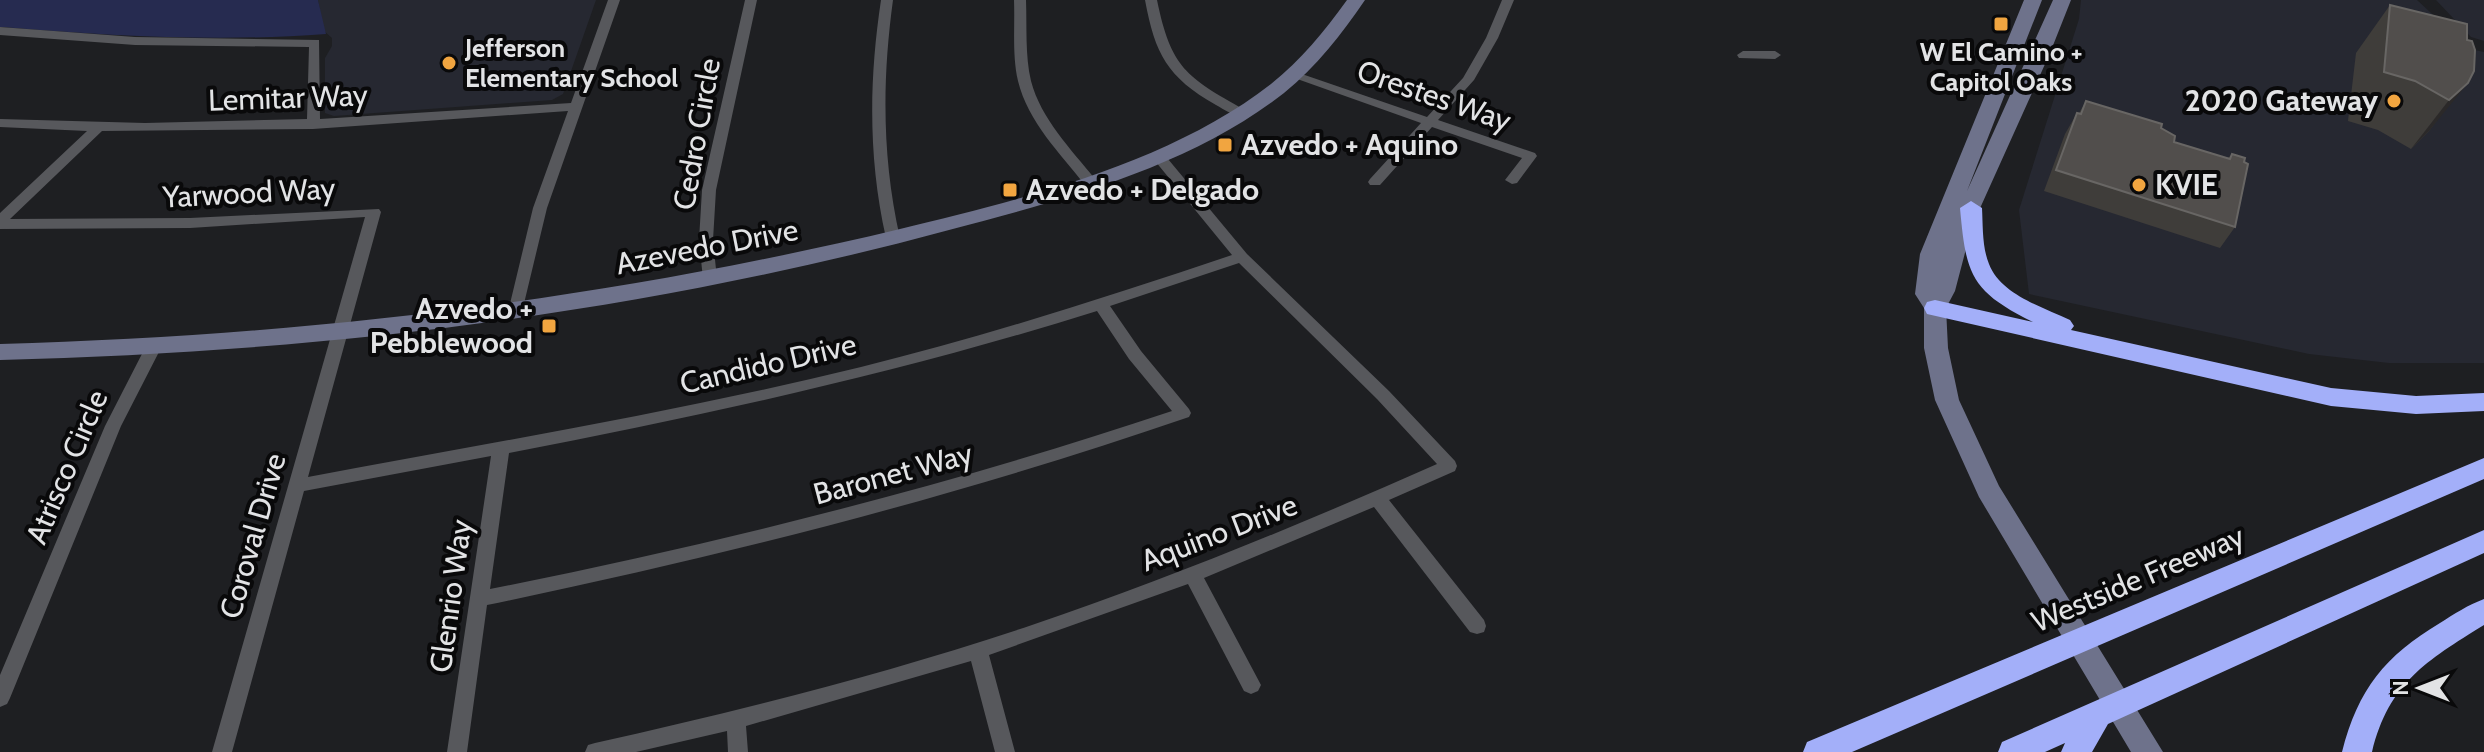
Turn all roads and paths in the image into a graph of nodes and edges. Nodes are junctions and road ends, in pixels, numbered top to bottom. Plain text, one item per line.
1 (614, 0) edge
2 (751, 0) edge
3 (887, 0) edge
4 (1020, 0) edge
5 (1151, 0) edge
6 (1356, 0) edge
7 (1508, 0) edge
8 (2033, 0) edge
9 (2062, 0) edge
10 (0, 31) edge
11 (1743, 55) dead end
12 (1775, 55) dead end
13 (1292, 75) junction
14 (578, 106) junction
15 (1240, 113) junction
16 (1432, 122) junction
17 (0, 123) edge
18 (313, 125) junction
19 (97, 128) junction
20 (1158, 156) junction
21 (1512, 180) dead end
22 (1090, 182) junction
23 (1375, 182) dead end
24 (1971, 208) junction
25 (0, 222) edge
26 (893, 238) junction
27 (1242, 257) junction
28 (710, 279) junction
29 (1100, 304) junction
30 (1935, 308) junction
31 (516, 312) junction
32 (338, 334) junction
33 (2100, 344) junction
34 (153, 348) junction
35 (0, 352) edge
36 (2484, 402) edge
37 (501, 447) junction
38 (2484, 468) edge
39 (296, 486) junction
40 (1378, 499) junction
41 (2484, 541) edge
42 (1193, 575) junction
43 (479, 599) junction
44 (2484, 611) edge
45 (1477, 626) dead end
46 (978, 650) junction
47 (1251, 685) dead end
48 (0, 698) edge
49 (2097, 715) junction
50 (736, 719) junction
51 (222, 752) edge
52 (457, 752) edge
53 (595, 752) edge
54 (738, 752) edge
55 (1005, 752) edge
56 (1818, 752) edge
57 (2013, 752) edge
58 (2076, 752) edge
59 (2148, 752) edge
60 (2357, 752) edge

1 - 14 street
2 - 28 street, Cedro Circle
3 - 26 street
4 - 22 street
5 - 15 street
6 - 13 main road, Azevedo Drive
7 - 16 street
8 - 30 main road
9 - 24 main road
10 - 18 street
11 - 12 street
13 - 15 main road, Azevedo Drive
13 - 16 street, Orestes Way
14 - 18 street, Lemitar Way
14 - 31 street
15 - 20 main road, Azevedo Drive
16 - 21 street, Orestes Way
16 - 23 street
17 - 19 street, Lemitar Way
18 - 19 street, Lemitar Way
19 - 25 street
20 - 22 main road, Azevedo Drive
20 - 27 street, Aquino Drive
22 - 26 main road, Azevedo Drive
24 - 30 main road
24 - 33 highway
25 - 32 street, Yarwood Way
26 - 28 main road, Azevedo Drive
27 - 29 street, Candido Drive
27 - 40 street, Aquino Drive
28 - 31 main road, Azevedo Drive
29 - 37 street, Candido Drive
29 - 43 street, Baronet Way
30 - 33 highway
30 - 59 main road
31 - 32 main road, Azevedo Drive
32 - 34 main road, Azevedo Drive
32 - 39 street, Coroval Drive
33 - 36 highway
34 - 35 main road, Azevedo Drive
34 - 48 street, Atrisco Circle
37 - 39 street, Candido Drive
37 - 43 street, Glenrio Way
38 - 56 highway, Westside Freeway
39 - 51 street, Coroval Drive
40 - 42 street, Aquino Drive
40 - 45 street
41 - 49 highway
42 - 46 street, Aquino Drive
42 - 47 street
43 - 52 street, Glenrio Way
44 - 60 highway
46 - 50 street, Aquino Drive
46 - 55 street
49 - 57 highway
49 - 58 highway
50 - 53 street, Aquino Drive
50 - 54 street

